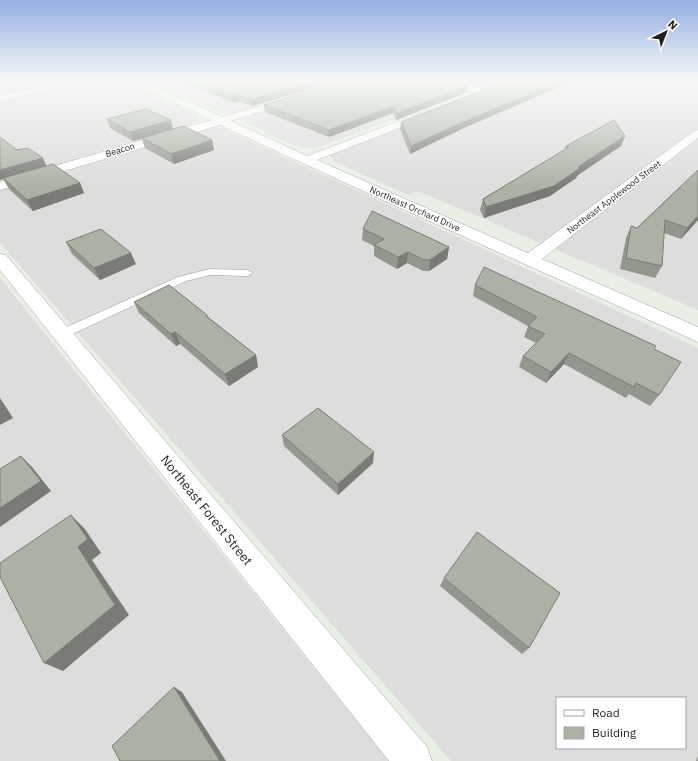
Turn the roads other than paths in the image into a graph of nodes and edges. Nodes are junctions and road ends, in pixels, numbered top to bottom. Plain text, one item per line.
1 (213, 117) edge
2 (233, 117) edge
3 (419, 117) edge
4 (221, 120) junction
5 (698, 133) edge
6 (307, 160) junction
7 (0, 186) edge
8 (0, 259) edge
9 (530, 260) junction
10 (247, 273) dead end
11 (62, 334) junction
12 (698, 335) edge
13 (413, 761) edge

1 - 4 street, Northeast Orchard Drive
2 - 4 street, Beacon
3 - 6 street
4 - 6 street, Northeast Orchard Drive
4 - 7 street, Beacon
5 - 9 street, Northeast Applewood Street
6 - 9 street, Northeast Orchard Drive
8 - 11 street, Northeast Forest Street
9 - 12 street, Northeast Orchard Drive
10 - 11 lane
11 - 13 street, Northeast Forest Street

